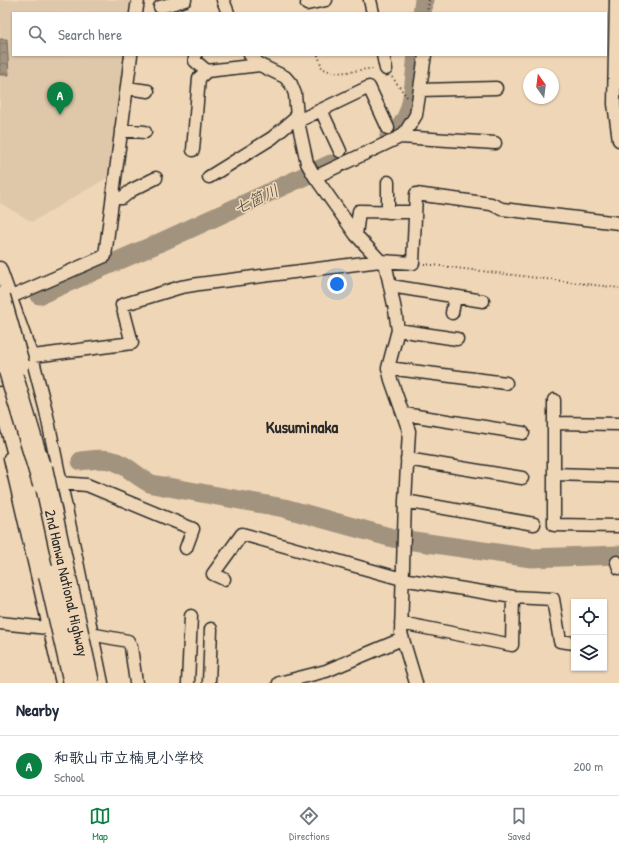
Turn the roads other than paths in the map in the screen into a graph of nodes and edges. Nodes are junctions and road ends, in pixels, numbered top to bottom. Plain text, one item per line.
1 (138, 0) edge
2 (185, 0) edge
3 (222, 0) edge
4 (326, 0) edge
5 (370, 0) edge
6 (616, 0) edge
7 (307, 4) dead end
8 (160, 7) dead end
9 (136, 12) edge
10 (228, 12) edge
11 (373, 12) edge
12 (131, 56) edge
13 (195, 56) edge
14 (251, 56) edge
15 (383, 56) edge
16 (425, 56) edge
17 (260, 65) junction
18 (386, 69) road end
19 (206, 71) junction
20 (127, 88) junction
21 (496, 88) dead end
22 (420, 90) junction
23 (148, 91) dead end
24 (321, 110) junction
25 (298, 119) junction
26 (388, 128) dead end
27 (121, 130) junction
28 (145, 132) dead end
29 (400, 137) junction
30 (619, 140) edge
31 (496, 143) dead end
32 (193, 150) dead end
33 (340, 152) dead end
34 (312, 173) junction
35 (209, 177) dead end
36 (156, 178) dead end
37 (388, 182) dead end
38 (113, 198) junction
39 (388, 212) junction
40 (415, 212) junction
41 (619, 223) edge
42 (356, 235) junction
43 (380, 261) junction
44 (0, 268) edge
45 (391, 286) junction
46 (5, 297) edge
47 (455, 297) junction
48 (483, 301) dead end
49 (452, 313) dead end
50 (398, 330) junction
51 (0, 337) edge
52 (457, 339) dead end
53 (32, 357) junction
54 (0, 361) edge
55 (0, 367) edge
56 (388, 368) junction
57 (506, 383) dead end
58 (0, 397) edge
59 (554, 400) dead end
60 (404, 414) junction
61 (0, 423) edge
62 (554, 423) junction
63 (619, 424) edge
64 (523, 433) dead end
65 (407, 460) junction
66 (5, 461) edge
67 (554, 474) junction
68 (619, 476) edge
69 (522, 478) dead end
70 (52, 483) junction
71 (405, 501) junction
72 (534, 524) dead end
73 (619, 526) edge
74 (186, 548) dead end
75 (49, 575) junction
76 (224, 579) dead end
77 (402, 579) junction
78 (513, 597) junction
79 (191, 616) dead end
80 (0, 623) edge
81 (401, 623) junction
82 (49, 628) junction
83 (211, 629) dead end
84 (90, 634) junction
85 (402, 638) junction
86 (571, 642) edge
87 (62, 683) edge
88 (74, 683) edge
89 (89, 683) edge
90 (102, 683) edge
91 (136, 683) edge
92 (188, 683) edge
93 (209, 683) edge
94 (279, 683) edge
95 (416, 683) edge

1 - 9 street
2 - 8 street
3 - 10 street
4 - 7 street
5 - 11 street
6 - 30 street
12 - 20 street
13 - 19 street
14 - 17 street
15 - 18 street
16 - 22 street
17 - 19 street
17 - 25 street
19 - 32 street
20 - 23 street
20 - 27 street
21 - 22 street
22 - 29 street
24 - 25 street
24 - 26 street
24 - 33 street
25 - 34 street
25 - 35 street
27 - 28 street
27 - 38 street
29 - 31 street
29 - 34 street
34 - 42 street
36 - 38 street
37 - 39 street
38 - 46 street
39 - 40 street
39 - 42 street
40 - 41 street
40 - 43 street
42 - 43 street
43 - 45 street
43 - 53 street
44 - 46 street
45 - 47 street
45 - 50 street
46 - 53 street
46 - 70 highway, 2nd Hanwa National Highway, bridge
47 - 48 street
47 - 49 street
50 - 52 street
50 - 56 street
51 - 70 highway, bridge
53 - 54 street
53 - 70 street
55 - 75 highway
56 - 57 street
56 - 60 street
58 - 75 highway, 2nd Hanwa National Highway
59 - 62 street
60 - 64 street
60 - 65 street
61 - 66 street
62 - 63 street
62 - 67 street
65 - 69 street
65 - 71 street
66 - 82 street
67 - 68 street
67 - 73 street
70 - 74 street
70 - 84 street
70 - 89 highway, 2nd Hanwa National Highway, bridge
71 - 72 street
71 - 77 street
75 - 88 highway, 2nd Hanwa National Highway, bridge
76 - 77 street
77 - 78 street
77 - 81 street
78 - 81 street
78 - 86 street
79 - 92 street
80 - 82 street
81 - 85 street
82 - 84 street
82 - 87 street
83 - 93 street
84 - 90 street
84 - 91 street
85 - 94 street
85 - 95 street

